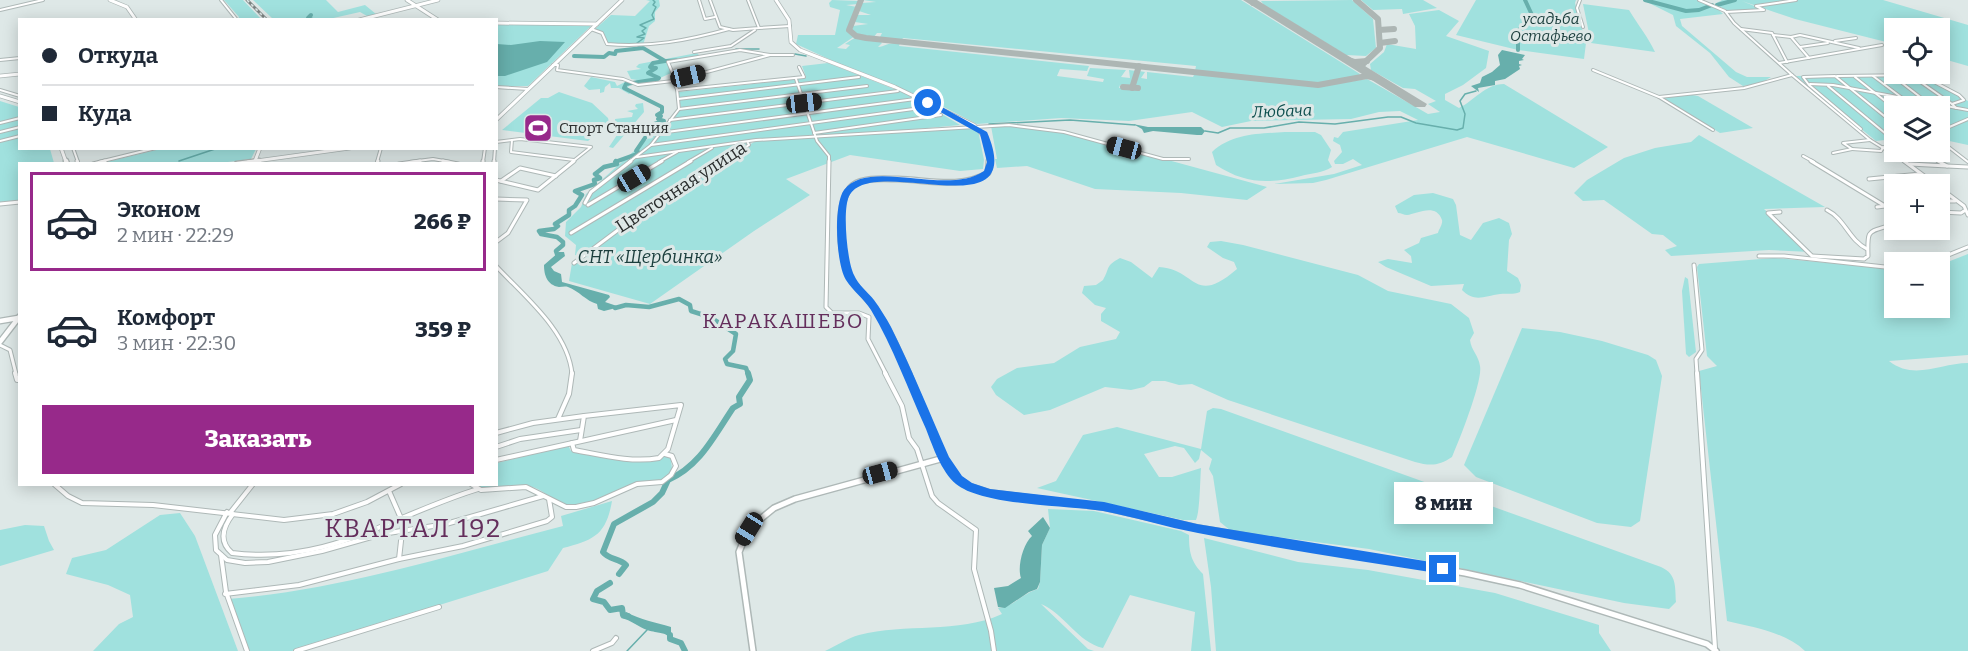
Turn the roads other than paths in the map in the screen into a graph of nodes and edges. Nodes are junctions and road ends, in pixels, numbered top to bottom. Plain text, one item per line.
1 (43, 0) edge
2 (110, 0) edge
3 (221, 0) edge
4 (407, 0) edge
5 (438, 0) edge
6 (622, 0) edge
7 (699, 0) edge
8 (710, 0) edge
9 (748, 0) edge
10 (776, 0) edge
11 (1580, 0) edge
12 (1699, 0) edge
13 (1796, 0) edge
14 (414, 6) junction
15 (0, 10) edge
16 (1726, 12) junction
17 (715, 17) junction
18 (135, 18) edge
19 (235, 18) edge
20 (367, 18) edge
21 (435, 18) edge
22 (498, 23) edge
23 (597, 24) junction
24 (790, 26) junction
25 (1583, 27) dead end
26 (591, 29) junction
27 (729, 29) junction
28 (758, 29) junction
29 (1740, 29) junction
30 (1773, 35) junction
31 (1791, 37) junction
32 (1856, 38) dead end
33 (1831, 42) junction
34 (1882, 45) dead end
35 (1800, 48) junction
36 (1861, 49) junction
37 (694, 52) dead end
38 (698, 52) junction
39 (770, 55) junction
40 (793, 55) dead end
41 (703, 57) junction
42 (18, 58) edge
43 (1809, 58) junction
44 (0, 60) edge
45 (1787, 62) junction
46 (1779, 63) junction
47 (553, 65) junction
48 (800, 67) dead end
49 (1593, 70) dead end
50 (18, 74) edge
51 (672, 74) dead end
52 (1792, 75) junction
53 (1854, 75) junction
54 (1872, 75) junction
55 (1884, 75) edge
56 (0, 76) edge
57 (1835, 76) junction
58 (859, 77) dead end
59 (796, 79) junction
60 (674, 81) junction
61 (1806, 84) junction
62 (1904, 84) edge
63 (1924, 84) edge
64 (1938, 84) edge
65 (798, 85) junction
66 (1826, 85) junction
67 (867, 86) dead end
68 (498, 87) edge
69 (1849, 88) junction
70 (528, 89) junction
71 (0, 90) edge
72 (677, 90) junction
73 (898, 91) dead end
74 (801, 94) junction
75 (1876, 94) junction
76 (18, 95) edge
77 (0, 96) edge
78 (1887, 96) edge
79 (1899, 96) edge
80 (1920, 96) edge
81 (1659, 97) junction
82 (678, 99) junction
83 (915, 99) dead end
84 (1884, 100) edge
85 (18, 101) edge
86 (804, 103) junction
87 (1952, 104) junction
88 (928, 107) dead end
89 (1950, 107) edge
90 (1957, 108) junction
91 (680, 109) junction
92 (1968, 110) edge
93 (807, 113) junction
94 (942, 115) dead end
95 (1884, 116) edge
96 (18, 118) edge
97 (498, 118) edge
98 (1968, 119) edge
99 (669, 121) junction
100 (0, 123) edge
101 (811, 123) junction
102 (974, 126) junction
103 (1950, 127) edge
104 (18, 128) edge
105 (1861, 129) dead end
106 (1713, 130) dead end
107 (0, 132) edge
108 (1884, 132) edge
109 (814, 133) junction
110 (18, 136) edge
111 (816, 138) junction
112 (512, 140) junction
113 (1870, 140) junction
114 (0, 141) edge
115 (498, 142) edge
116 (748, 143) junction
117 (651, 145) junction
118 (714, 147) junction
119 (1883, 147) junction
120 (1950, 148) edge
121 (1852, 149) junction
122 (148, 150) edge
123 (336, 150) edge
124 (679, 152) junction
125 (1833, 153) dead end
126 (1803, 156) dead end
127 (637, 157) junction
128 (1189, 159) dead end
129 (575, 160) junction
130 (101, 162) edge
131 (254, 162) edge
132 (413, 162) edge
133 (448, 162) edge
134 (1940, 162) edge
135 (1968, 162) edge
136 (1908, 164) junction
137 (1947, 166) junction
138 (1968, 167) edge
139 (1921, 174) edge
140 (556, 176) junction
141 (1884, 178) edge
142 (1869, 179) dead end
143 (499, 180) edge
144 (1950, 196) edge
145 (498, 199) edge
146 (1950, 201) edge
147 (1957, 201) junction
148 (18, 202) edge
149 (0, 204) edge
150 (1966, 205) edge
151 (1877, 207) dead end
152 (1827, 210) dead end
153 (1964, 211) junction
154 (1780, 212) dead end
155 (1950, 212) edge
156 (1968, 215) edge
157 (1884, 227) edge
158 (571, 233) dead end
159 (498, 240) edge
160 (1968, 247) edge
161 (1867, 249) junction
162 (1950, 254) edge
163 (1759, 256) dead end
164 (1813, 257) junction
165 (574, 263) dead end
166 (1694, 265) dead end
167 (1884, 267) edge
168 (498, 268) edge
169 (18, 318) edge
170 (0, 322) edge
171 (0, 344) edge
172 (18, 380) edge
173 (584, 416) junction
174 (558, 419) junction
175 (676, 420) junction
176 (581, 430) junction
177 (498, 432) edge
178 (580, 441) junction
179 (573, 443) junction
180 (498, 446) edge
181 (665, 454) junction
182 (944, 458) junction
183 (498, 460) edge
184 (921, 463) junction
185 (56, 486) edge
186 (251, 486) edge
187 (398, 486) edge
188 (474, 486) edge
189 (478, 489) junction
190 (389, 491) junction
191 (543, 496) junction
192 (549, 499) junction
193 (230, 513) junction
194 (403, 518) junction
195 (405, 529) junction
196 (221, 555) junction
197 (399, 559) junction
198 (225, 594) junction
199 (439, 607) dead end
200 (616, 638) dead end
201 (1716, 650) edge
202 (247, 651) edge
203 (296, 651) edge
204 (593, 651) edge
205 (753, 651) edge
206 (993, 651) edge

1 - 15 street
2 - 18 main road
3 - 19 street
4 - 14 main road
5 - 14 main road
6 - 23 main road
7 - 17 street
8 - 17 street
9 - 28 street
10 - 24 main road
11 - 25 street
12 - 16 street
13 - 16 street
14 - 20 main road
14 - 21 main road
16 - 29 street
17 - 27 street
22 - 23 main road
23 - 26 main road
24 - 28 street
24 - 102 main road
26 - 27 street
26 - 47 main road
27 - 28 street
28 - 38 street
29 - 30 street
29 - 46 street
30 - 31 street
30 - 45 street
31 - 33 street
31 - 35 street
32 - 33 street
33 - 35 street
33 - 36 street
34 - 36 street
35 - 43 street
36 - 43 street
37 - 38 street
38 - 41 street
39 - 40 street
39 - 41 street
39 - 60 street
41 - 51 street
42 - 44 street
43 - 45 street
45 - 46 street
46 - 52 street
47 - 60 street
47 - 70 main road
48 - 59 street
49 - 81 street
50 - 56 main road
52 - 61 street
52 - 81 street
53 - 54 street
53 - 57 street
53 - 75 street
54 - 55 street
54 - 79 street
57 - 61 street
57 - 69 street
58 - 65 street
59 - 65 street
59 - 72 street
60 - 72 street
61 - 66 street
61 - 105 street
61 - 113 street
62 - 80 street
63 - 87 street
64 - 87 street
65 - 74 street
65 - 82 street
66 - 69 street
66 - 108 street
67 - 74 street
68 - 70 street
69 - 75 street
69 - 95 street
70 - 97 main road
71 - 76 street
72 - 82 street
73 - 86 street
74 - 86 street
74 - 91 street
75 - 78 street
75 - 84 street
77 - 85 main road
81 - 106 street
82 - 91 street
83 - 93 street
86 - 93 street
86 - 99 street
87 - 90 street
88 - 101 street
89 - 90 street
90 - 92 street
91 - 99 street
93 - 99 street
93 - 101 street
94 - 109 street
96 - 100 street
98 - 103 street
99 - 117 street
101 - 109 street
101 - 117 street
102 - 111 street, Цветочная улица
102 - 128 street, Цветочная улица
102 - 182 main road
104 - 107 street
109 - 111 street
110 - 114 street
111 - 116 street, Цветочная улица
111 - 184 street
112 - 115 street
112 - 129 street
112 - 129 street
113 - 119 street
113 - 121 street
116 - 118 street
116 - 165 street, Цветочная улица
117 - 127 street
118 - 124 street
118 - 158 street
119 - 121 street
119 - 136 street
120 - 135 street
121 - 125 street
122 - 130 street
123 - 131 main road
124 - 127 street
124 - 127 street
126 - 151 street
129 - 140 street
132 - 133 street
134 - 137 street
136 - 137 street
136 - 139 street
137 - 138 street
140 - 143 street
140 - 143 street
141 - 142 street
144 - 147 street
145 - 159 street
146 - 147 street
147 - 150 street
148 - 149 street
150 - 153 street
152 - 161 street
153 - 155 street
153 - 156 street
154 - 164 street
157 - 161 street
160 - 162 street
161 - 164 street
163 - 164 street
164 - 167 street
166 - 201 street
168 - 174 street
169 - 170 main road
169 - 171 main road
171 - 172 street
173 - 174 street
173 - 175 street
173 - 176 street
174 - 177 street
175 - 178 street
175 - 181 street
176 - 178 street
176 - 180 street
178 - 179 street
179 - 181 street
179 - 183 street
181 - 192 street
182 - 184 main road
182 - 201 main road
184 - 205 main road
184 - 206 street
185 - 193 street
186 - 193 street
187 - 190 street
188 - 189 street
189 - 191 street
189 - 194 street
190 - 193 street
190 - 194 street
191 - 192 street
191 - 195 street
192 - 197 street
193 - 194 street
193 - 196 street
194 - 195 street
195 - 196 street
195 - 197 street
196 - 198 street
197 - 198 street
198 - 202 street
199 - 203 street
200 - 204 street

